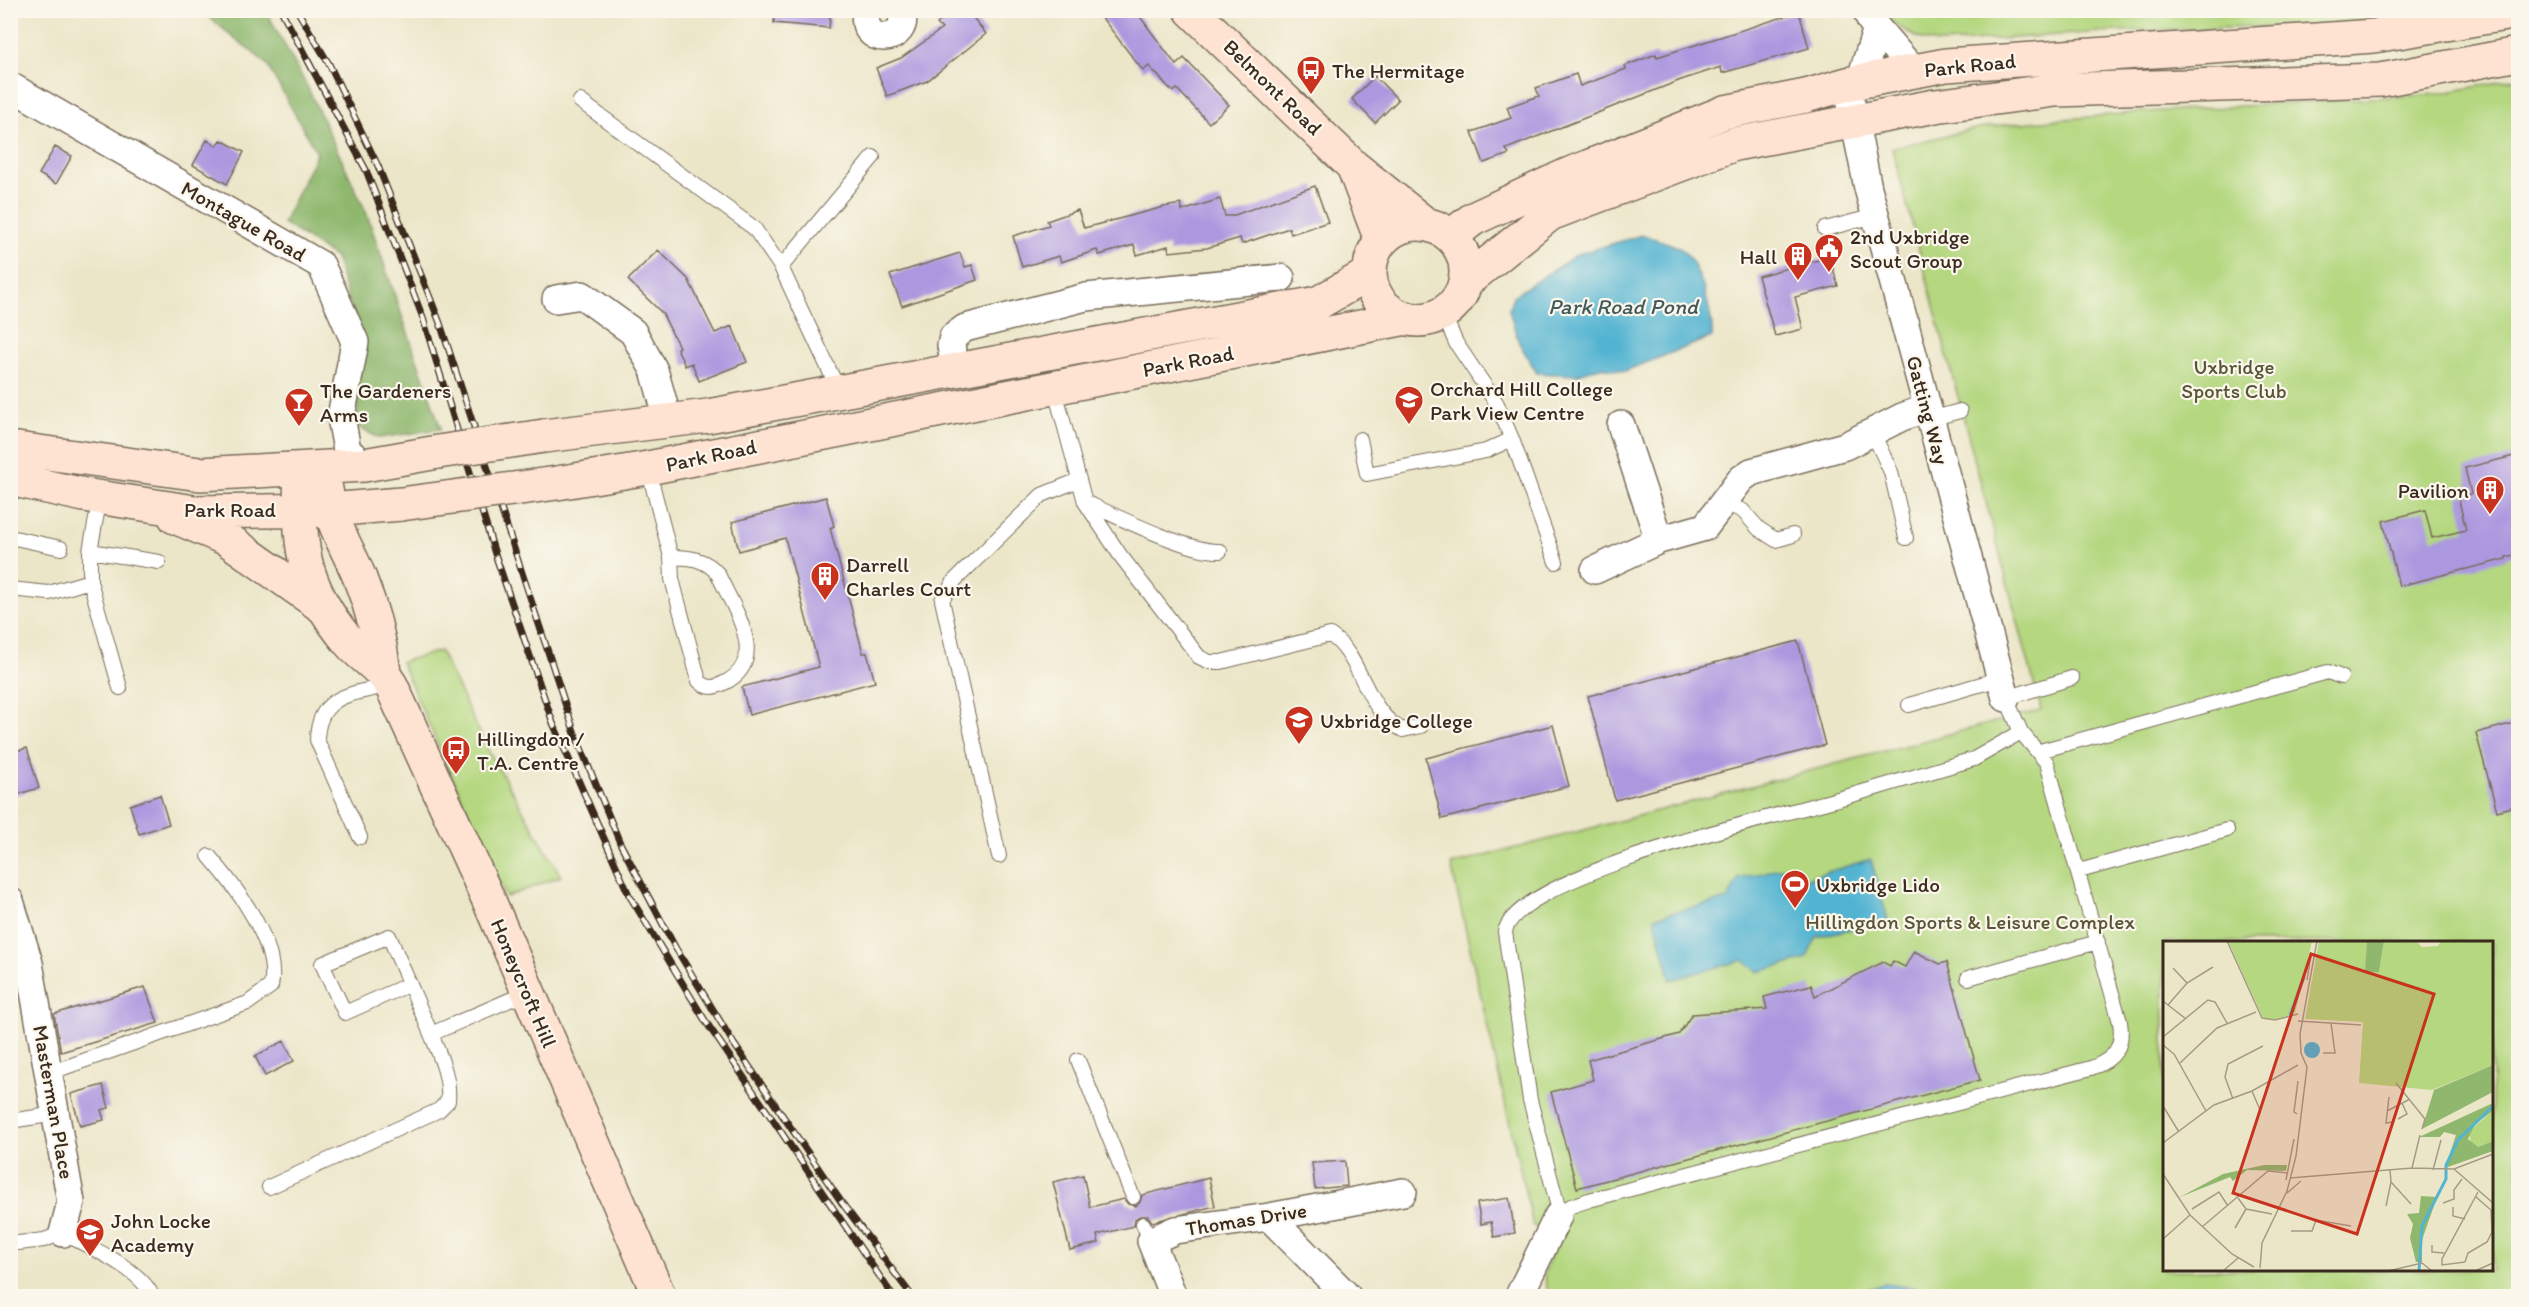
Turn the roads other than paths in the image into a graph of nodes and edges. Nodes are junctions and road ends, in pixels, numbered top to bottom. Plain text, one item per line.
1 (867, 10) edge
2 (1191, 10) edge
3 (2518, 12) edge
4 (903, 14) edge
5 (1872, 19) edge
6 (2518, 54) edge
7 (1913, 70) junction
8 (1854, 83) junction
9 (10, 86) edge
10 (580, 101) dead end
11 (1853, 121) junction
12 (873, 157) dead end
13 (1353, 166) junction
14 (1875, 216) junction
15 (1825, 229) dead end
16 (1437, 230) junction
17 (1381, 240) junction
18 (781, 267) junction
19 (1370, 273) junction
20 (1281, 278) dead end
21 (1465, 282) junction
22 (556, 299) dead end
23 (1443, 313) junction
24 (1406, 318) junction
25 (956, 370) junction
26 (1054, 387) junction
27 (839, 391) junction
28 (1960, 411) dead end
29 (1929, 414) junction
30 (669, 423) junction
31 (1621, 424) dead end
32 (1873, 433) junction
33 (1360, 438) dead end
34 (1512, 439) junction
35 (10, 448) edge
36 (364, 465) junction
37 (648, 468) junction
38 (312, 469) junction
39 (10, 479) edge
40 (1079, 480) junction
41 (100, 497) junction
42 (1085, 502) junction
43 (1725, 503) junction
44 (151, 506) junction
45 (314, 510) junction
46 (1793, 535) dead end
47 (10, 537) edge
48 (1906, 538) dead end
49 (1659, 540) junction
50 (61, 548) dead end
51 (90, 551) junction
52 (1220, 551) dead end
53 (671, 557) junction
54 (159, 562) dead end
55 (1556, 562) dead end
56 (1595, 570) dead end
57 (90, 580) junction
58 (10, 589) edge
59 (327, 609) junction
60 (2341, 677) dead end
61 (387, 678) junction
62 (2072, 678) dead end
63 (120, 687) dead end
64 (2002, 688) junction
65 (1909, 705) dead end
66 (1421, 726) dead end
67 (2021, 732) junction
68 (2040, 751) junction
69 (2227, 830) dead end
70 (360, 837) dead end
71 (209, 856) dead end
72 (999, 856) dead end
73 (2079, 871) junction
74 (10, 901) edge
75 (2098, 942) junction
76 (1968, 978) dead end
77 (410, 984) junction
78 (528, 992) junction
79 (431, 1034) junction
80 (1078, 1060) dead end
81 (49, 1073) junction
82 (56, 1114) junction
83 (10, 1122) edge
84 (269, 1187) dead end
85 (1403, 1192) dead end
86 (1133, 1197) dead end
87 (1558, 1216) junction
88 (1269, 1217) junction
89 (63, 1233) junction
90 (10, 1244) edge
91 (152, 1296) edge
92 (659, 1296) edge
93 (1173, 1296) edge
94 (1347, 1296) edge
95 (1519, 1296) edge

1 - 4 street
2 - 13 main road, Belmont Road
3 - 7 main road, Park Road
5 - 7 street
5 - 8 street
6 - 11 main road, Park Road
7 - 8 main road, Park Road
8 - 11 street, Gatting Way
8 - 16 main road, Park Road
9 - 36 street, Montague Road
10 - 18 lane
11 - 14 street, Gatting Way
11 - 21 main road, Park Road
12 - 18 lane
13 - 16 main road, Belmont Road
13 - 17 main road
14 - 15 lane
14 - 29 street, Gatting Way
16 - 17 main road
16 - 21 main road
17 - 19 main road
18 - 27 lane
19 - 24 main road
19 - 25 main road, Park Road
20 - 25 street
21 - 23 main road
22 - 30 street
23 - 24 main road
23 - 34 lane
24 - 26 main road, Park Road
25 - 27 main road, Park Road
26 - 37 main road, Park Road
26 - 40 lane
27 - 30 main road, Park Road
28 - 29 lane
29 - 32 street
29 - 64 street, Gatting Way
30 - 36 main road, Park Road, bridge
31 - 49 street
32 - 43 street
32 - 48 lane
33 - 34 lane
34 - 55 lane
35 - 38 main road, Park Road
36 - 38 main road, Park Road
37 - 45 main road, Park Road, bridge
37 - 53 lane
38 - 45 main road, Honeycroft Hill
39 - 41 main road, Park Road
40 - 42 lane
40 - 72 lane
41 - 44 main road, Park Road
41 - 51 lane
42 - 52 lane
42 - 66 lane
43 - 46 lane
43 - 49 street
44 - 45 main road, Park Road
44 - 59 main road
45 - 59 main road, Honeycroft Hill
45 - 61 main road, Honeycroft Hill
47 - 50 lane
49 - 56 street
51 - 54 lane
51 - 57 lane
53 - 53 lane
57 - 58 lane
57 - 63 lane
59 - 61 main road, Honeycroft Hill
60 - 68 lane
61 - 70 lane
61 - 78 main road, Honeycroft Hill
62 - 64 lane
64 - 65 lane
64 - 67 lane
67 - 68 lane
67 - 87 lane
68 - 73 lane
69 - 73 lane
71 - 81 lane
73 - 75 lane
74 - 81 street, Masterman Place
75 - 76 lane
75 - 87 lane
77 - 77 lane
77 - 79 lane
78 - 79 lane
78 - 92 main road, Honeycroft Hill
79 - 84 lane
80 - 86 lane
81 - 82 street, Masterman Place
82 - 83 lane
82 - 89 street, Masterman Place
85 - 88 street, Thomas Drive
87 - 95 street
88 - 93 street, Thomas Drive
88 - 94 street
89 - 90 lane
89 - 91 lane

